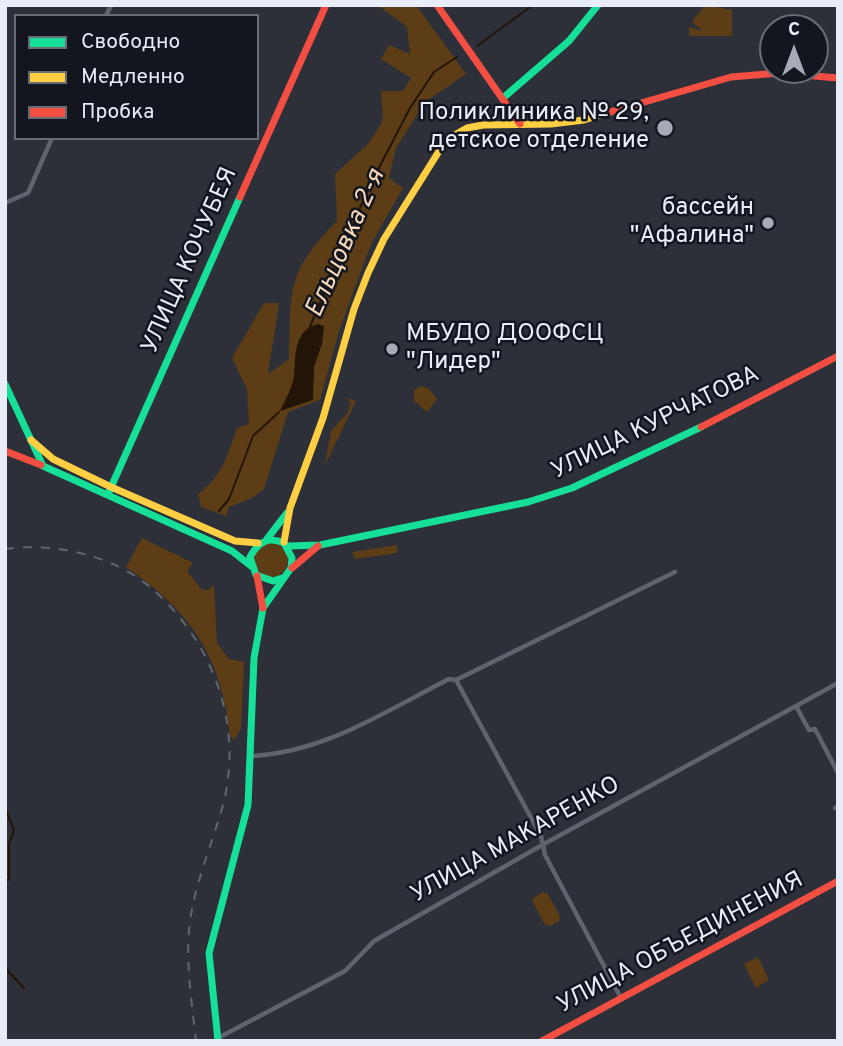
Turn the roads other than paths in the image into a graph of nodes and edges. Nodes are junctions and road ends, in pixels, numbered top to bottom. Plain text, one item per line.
1 (326, 5) edge
2 (437, 5) edge
3 (598, 5) edge
4 (838, 78) edge
5 (503, 98) junction
6 (520, 124) junction
7 (51, 140) edge
8 (5, 203) edge
9 (838, 356) edge
10 (5, 384) edge
11 (30, 439) junction
12 (5, 451) edge
13 (43, 466) junction
14 (109, 490) junction
15 (290, 508) junction
16 (267, 538) junction
17 (258, 542) junction
18 (286, 544) junction
19 (320, 545) junction
20 (251, 566) junction
21 (291, 568) junction
22 (676, 572) dead end
23 (256, 575) junction
24 (282, 578) junction
25 (263, 608) junction
26 (456, 680) junction
27 (838, 683) edge
28 (796, 706) junction
29 (248, 756) junction
30 (838, 773) edge
31 (544, 844) junction
32 (838, 881) edge
33 (622, 998) junction
34 (218, 1040) edge
35 (542, 1041) edge

1 - 14 main road, УЛИЦА КОЧУБЕЯ
2 - 5 main road
3 - 5 main road
4 - 6 main road
5 - 6 main road
6 - 15 main road
7 - 8 street
9 - 19 main road, УЛИЦА КУРЧАТОВА
10 - 11 main road
11 - 13 main road
11 - 14 main road
12 - 13 main road
13 - 14 main road
14 - 17 main road
14 - 20 main road
15 - 16 main road
15 - 18 main road
16 - 17 main road
16 - 18 main road
17 - 20 main road
18 - 19 main road, УЛИЦА КУРЧАТОВА
18 - 21 main road
19 - 21 main road
20 - 23 main road
21 - 24 main road
22 - 26 street
23 - 24 main road
23 - 25 main road
24 - 25 main road
25 - 29 main road
26 - 29 street
26 - 31 street
27 - 28 street, УЛИЦА МАКАРЕНКО
28 - 30 street
28 - 31 street, УЛИЦА МАКАРЕНКО
29 - 34 main road
31 - 33 street
31 - 34 street, УЛИЦА МАКАРЕНКО
32 - 33 main road, УЛИЦА ОБЪЕДИНЕНИЯ
33 - 35 main road, УЛИЦА ОБЪЕДИНЕНИЯ

